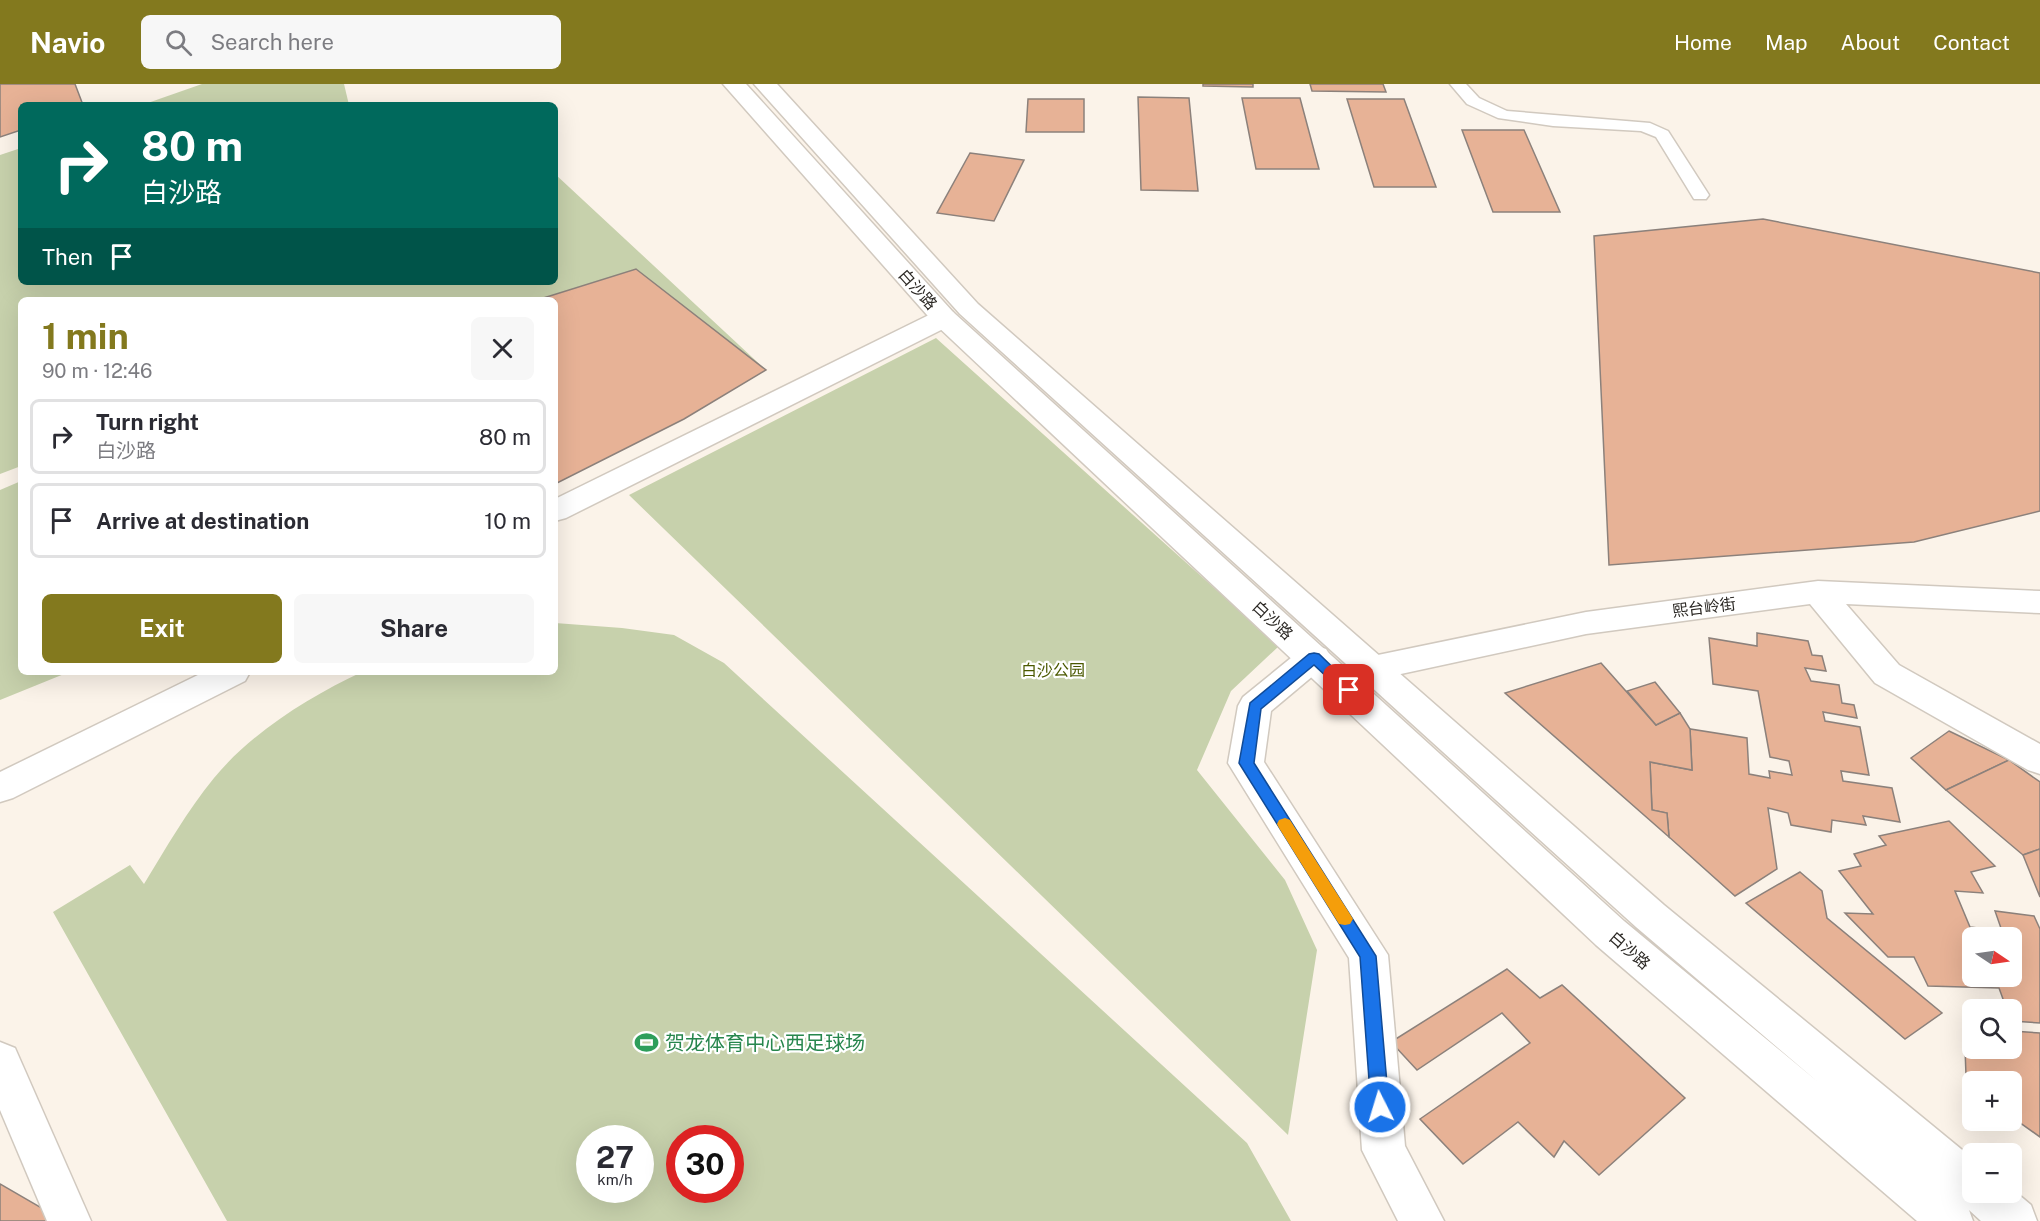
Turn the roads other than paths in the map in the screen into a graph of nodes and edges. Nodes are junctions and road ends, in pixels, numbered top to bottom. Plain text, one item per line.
1 (734, 84) edge
2 (765, 84) edge
3 (1458, 84) edge
4 (1700, 195) dead end
5 (944, 318) junction
6 (558, 510) edge
7 (1818, 592) junction
8 (2040, 602) edge
9 (1314, 657) junction
10 (1373, 668) junction
11 (227, 675) edge
12 (2040, 760) edge
13 (0, 788) edge
14 (0, 1061) edge
15 (1962, 1177) edge
16 (1994, 1203) edge
17 (69, 1221) edge
18 (1422, 1221) edge
19 (1951, 1221) edge
20 (2016, 1221) edge

1 - 5 street, 白沙路
2 - 10 street, 白沙路
3 - 4 lane
5 - 6 street
5 - 9 street, 白沙路
7 - 8 street, 熙台岭街
7 - 10 street, 熙台岭街
7 - 12 street
9 - 18 street
9 - 19 street, 白沙路
10 - 15 street, 白沙路
11 - 13 street
14 - 17 street
16 - 20 street

